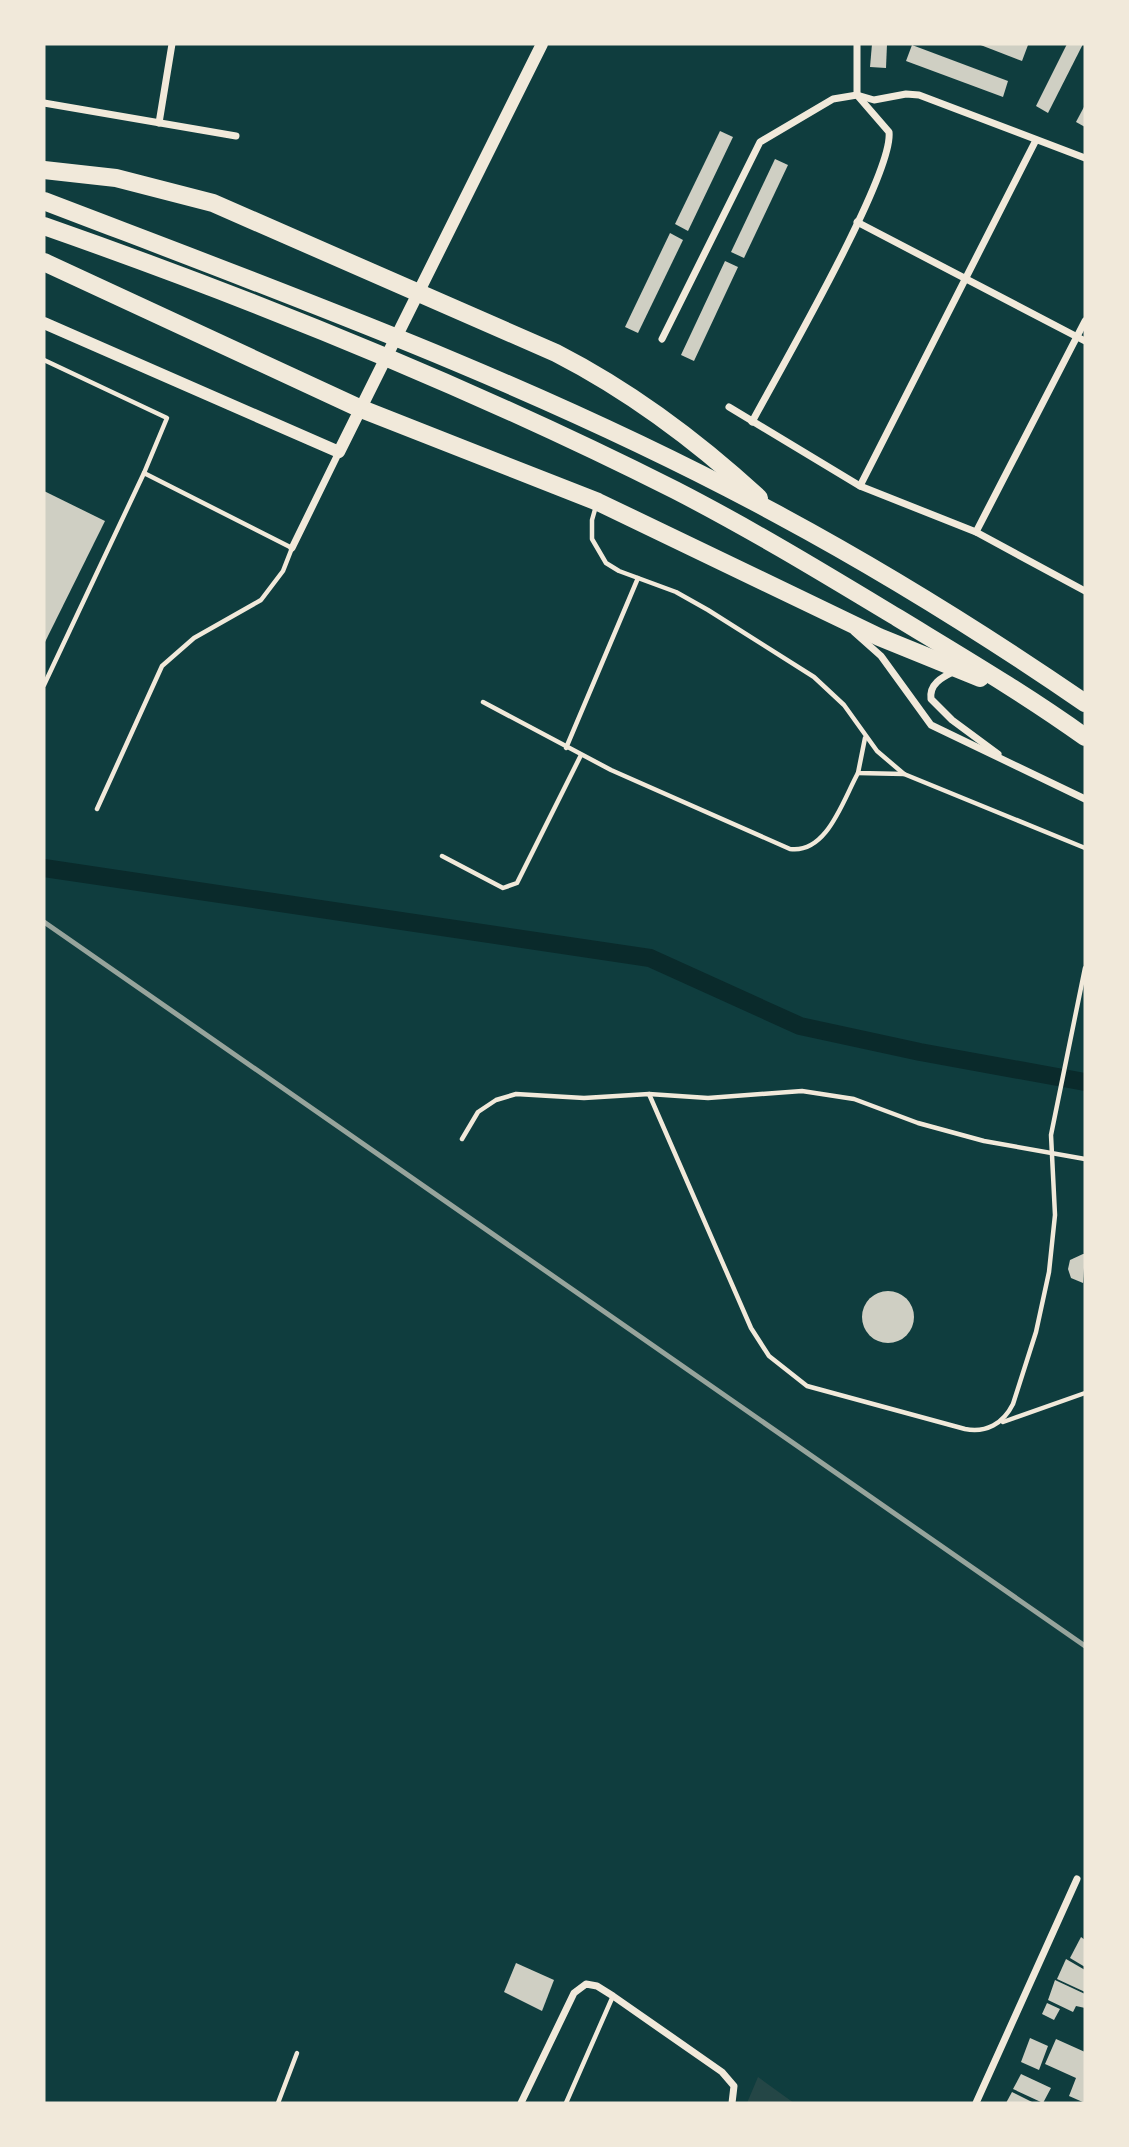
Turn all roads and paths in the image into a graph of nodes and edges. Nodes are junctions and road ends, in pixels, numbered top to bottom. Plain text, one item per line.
1 (172, 44) edge
2 (542, 44) edge
3 (857, 44) edge
4 (857, 95) junction
5 (44, 103) edge
6 (159, 123) junction
7 (236, 136) dead end
8 (1035, 139) junction
9 (1085, 158) edge
10 (44, 170) edge
11 (44, 201) edge
12 (857, 222) junction
13 (44, 226) edge
14 (44, 261) edge
15 (964, 278) junction
16 (418, 292) junction
17 (1085, 321) edge
18 (44, 323) edge
19 (1077, 337) junction
20 (662, 339) dead end
21 (1085, 341) edge
22 (44, 360) edge
23 (729, 407) dead end
24 (359, 408) junction
25 (752, 422) junction
26 (339, 452) junction
27 (144, 472) junction
28 (860, 486) junction
29 (598, 502) junction
30 (776, 513) junction
31 (976, 532) junction
32 (292, 548) junction
33 (638, 578) junction
34 (1085, 590) edge
35 (838, 618) junction
36 (958, 669) junction
37 (44, 685) edge
38 (1027, 696) junction
39 (483, 702) dead end
40 (1085, 703) edge
41 (865, 737) junction
42 (1085, 737) edge
43 (566, 748) junction
44 (582, 755) junction
45 (1013, 765) junction
46 (858, 773) junction
47 (904, 774) junction
48 (1085, 799) edge
49 (97, 809) dead end
50 (1085, 848) edge
51 (442, 856) dead end
52 (1085, 968) edge
53 (649, 1094) junction
54 (462, 1139) dead end
55 (1050, 1152) junction
56 (1085, 1160) edge
57 (1085, 1393) edge
58 (998, 1423) junction
59 (1077, 1879) dead end
60 (613, 1996) junction
61 (297, 2053) dead end
62 (278, 2103) edge
63 (521, 2103) edge
64 (566, 2103) edge
65 (732, 2103) edge
66 (976, 2103) edge

1 - 6 street
2 - 16 main road
3 - 4 street
4 - 8 street
4 - 12 street
4 - 20 street
5 - 6 street
6 - 7 street
8 - 9 street
8 - 15 street
10 - 16 highway
11 - 30 highway
12 - 15 street
12 - 25 street
13 - 38 highway
14 - 24 highway
15 - 19 street
15 - 28 street
16 - 24 main road
16 - 30 highway
17 - 19 street
18 - 26 main road
19 - 21 street
19 - 31 street
22 - 27 lane
23 - 25 street
24 - 26 main road
24 - 29 highway
25 - 28 street
26 - 32 street
27 - 32 lane
27 - 37 lane
28 - 31 street
29 - 33 lane
29 - 35 highway
30 - 40 highway
31 - 34 street
32 - 49 lane
33 - 41 lane
33 - 43 lane
35 - 36 highway
35 - 45 street
36 - 38 highway
36 - 45 street
38 - 42 highway
39 - 43 lane
41 - 46 lane
41 - 47 lane
43 - 44 lane
44 - 46 lane
44 - 51 lane
45 - 48 street
46 - 47 lane
47 - 50 lane
52 - 55 lane
53 - 54 lane
53 - 55 lane
53 - 58 lane
55 - 56 lane
55 - 58 lane
57 - 58 lane
59 - 66 street
60 - 63 street
60 - 64 lane
60 - 65 street
61 - 62 lane

